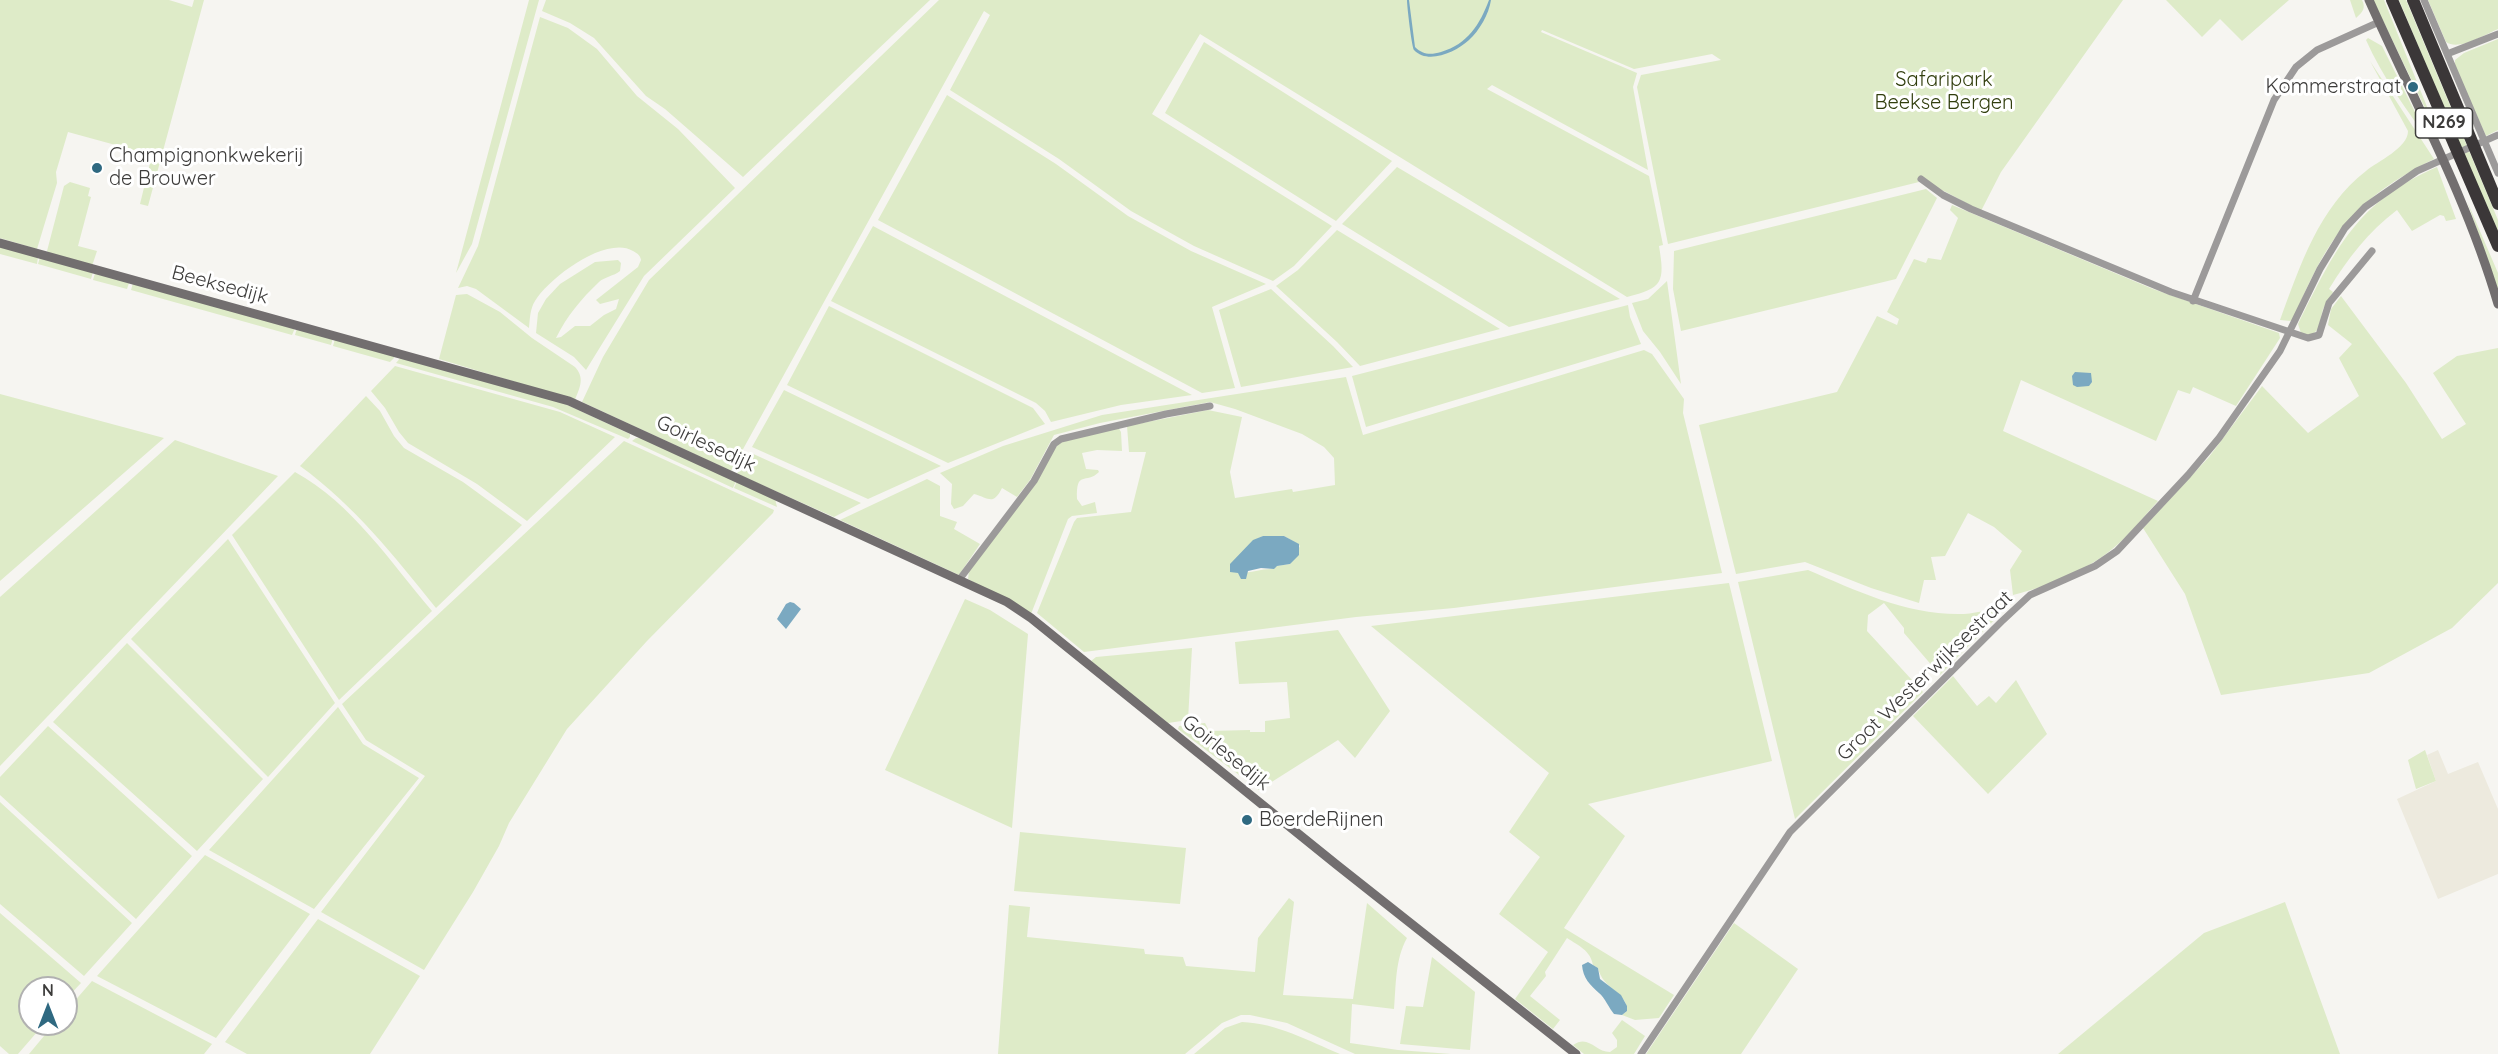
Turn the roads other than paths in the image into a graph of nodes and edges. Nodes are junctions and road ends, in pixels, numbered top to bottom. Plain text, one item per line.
1 (2369, 0) edge
2 (2392, 0) edge
3 (2413, 0) edge
4 (2424, 0) edge
5 (2379, 22) junction
6 (2498, 34) edge
7 (2447, 54) junction
8 (2498, 135) edge
9 (2498, 173) edge
10 (1921, 179) dead end
11 (2498, 204) edge
12 (0, 243) edge
13 (2498, 246) edge
14 (2372, 251) dead end
15 (2193, 301) junction
16 (2498, 304) edge
17 (2290, 333) junction
18 (430, 362) joint
19 (1210, 406) dead end
20 (959, 580) junction
21 (1576, 1054) edge
22 (1641, 1054) edge

1 - 5 street
2 - 13 highway, N269
3 - 11 highway, N269
4 - 7 street
5 - 15 street
5 - 16 street
6 - 7 street
7 - 9 street
8 - 17 street, Groot Westerwijksestraat
10 - 15 street
12 - 18 street, Beeksedijk
14 - 17 street
15 - 17 street
17 - 22 street, Groot Westerwijksestraat
18 - 20 street, Goirlesedijk
19 - 20 street
20 - 21 street, Goirlesedijk

